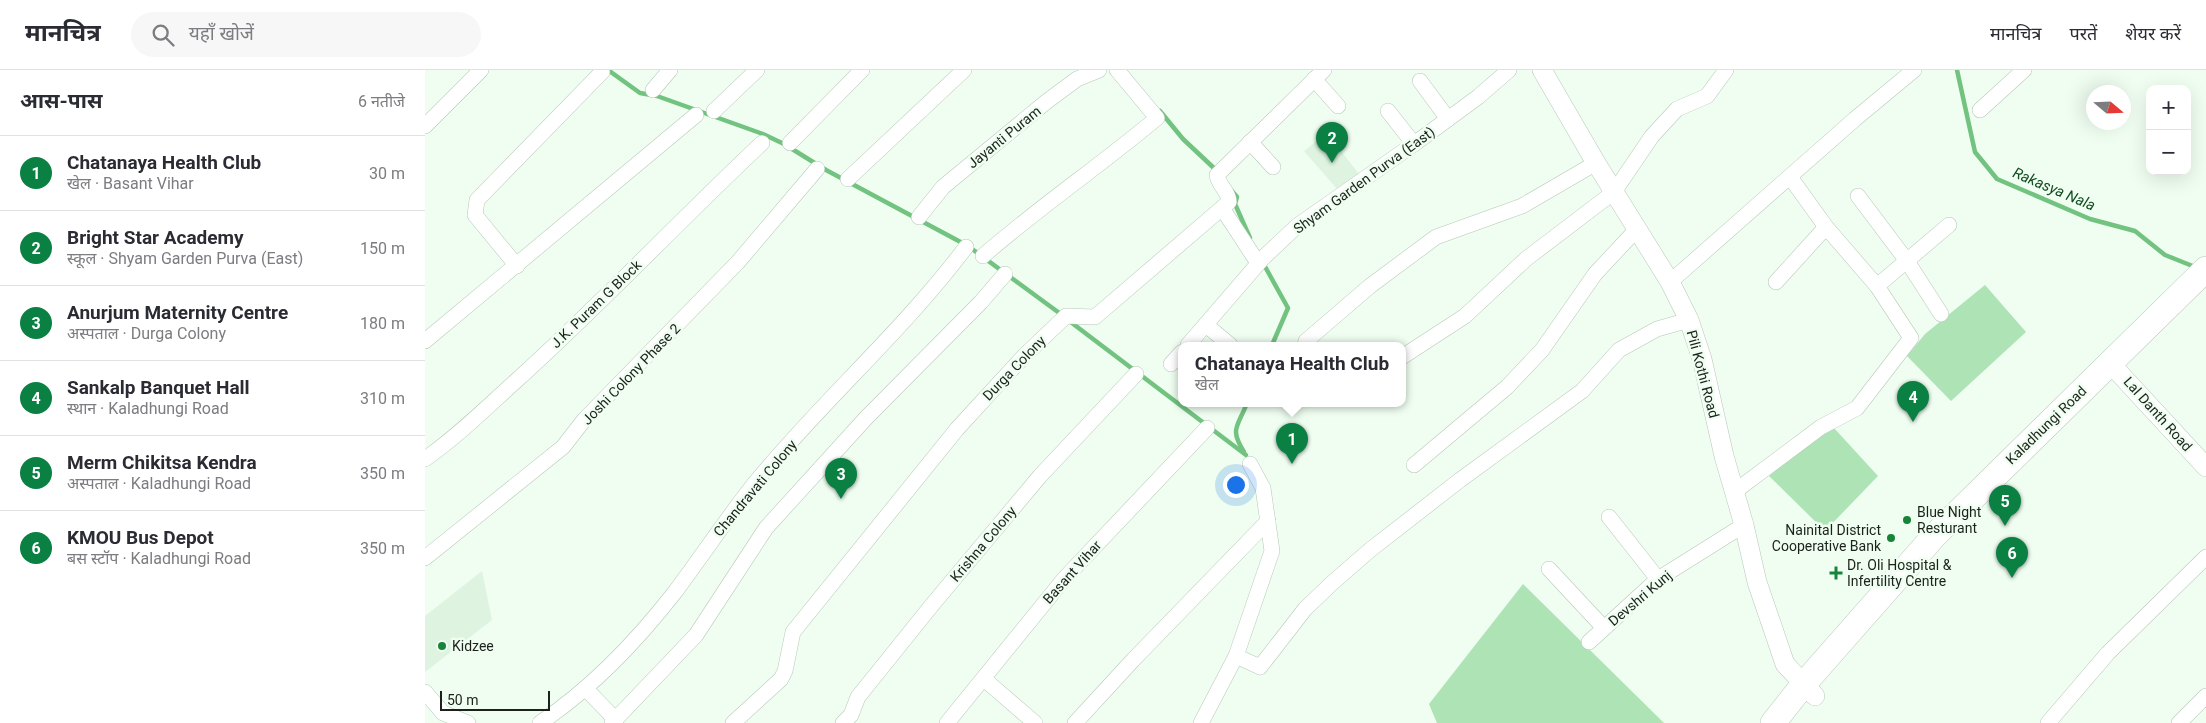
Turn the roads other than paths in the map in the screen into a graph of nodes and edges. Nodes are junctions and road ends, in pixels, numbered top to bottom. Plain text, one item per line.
1 (481, 70) edge
2 (601, 70) edge
3 (670, 70) edge
4 (757, 70) edge
5 (862, 70) edge
6 (964, 70) edge
7 (1099, 70) edge
8 (1117, 70) edge
9 (1509, 70) edge
10 (1542, 70) edge
11 (1727, 70) edge
12 (1914, 70) edge
13 (2024, 70) edge
14 (1319, 75) edge
15 (1420, 81) dead end
16 (653, 90) dead end
17 (1338, 106) dead end
18 (1980, 110) dead end
19 (715, 111) dead end
20 (1388, 111) dead end
21 (696, 115) dead end
22 (1448, 119) junction
23 (425, 126) edge
24 (1250, 142) junction
25 (762, 143) dead end
26 (790, 143) dead end
27 (1414, 144) junction
28 (1596, 163) junction
29 (1273, 167) dead end
30 (817, 169) dead end
31 (1790, 178) junction
32 (848, 179) dead end
33 (1614, 192) junction
34 (1858, 196) dead end
35 (1223, 208) junction
36 (919, 217) dead end
37 (1949, 225) dead end
38 (1826, 227) junction
39 (1637, 229) junction
40 (966, 247) dead end
41 (983, 256) dead end
42 (1907, 261) junction
43 (1258, 263) junction
44 (517, 266) junction
45 (1005, 274) dead end
46 (1670, 282) junction
47 (1776, 282) dead end
48 (2201, 284) edge
49 (1877, 286) junction
50 (1941, 314) dead end
51 (1689, 320) junction
52 (1206, 325) junction
53 (425, 341) edge
54 (1191, 342) edge
55 (1226, 342) edge
56 (1306, 342) edge
57 (1406, 354) edge
58 (1178, 356) edge
59 (1171, 364) dead end
60 (2115, 367) junction
61 (1136, 374) dead end
62 (1207, 428) dead end
63 (425, 459) edge
64 (1250, 464) dead end
65 (1414, 465) dead end
66 (2206, 467) edge
67 (1734, 492) junction
68 (1609, 517) dead end
69 (1268, 521) junction
70 (1744, 525) junction
71 (2206, 557) edge
72 (425, 558) edge
73 (1549, 569) dead end
74 (1658, 579) junction
75 (1604, 628) junction
76 (1589, 642) dead end
77 (1235, 656) junction
78 (984, 679) junction
79 (586, 689) junction
80 (1809, 691) junction
81 (425, 692) edge
82 (2206, 696) edge
83 (614, 721) edge
84 (467, 723) edge
85 (540, 723) edge
86 (733, 723) edge
87 (843, 723) edge
88 (947, 723) edge
89 (1035, 723) edge
90 (1075, 723) edge
91 (1201, 723) edge
92 (1773, 723) edge
93 (1794, 723) edge
94 (2048, 723) edge
95 (2179, 723) edge

1 - 23 street
2 - 44 street
3 - 16 street
4 - 19 street
5 - 26 street
6 - 32 street
7 - 36 street, Jayanti Puram
8 - 41 street
9 - 22 street, Shyam Garden Purva (East)
10 - 28 street, Pili Kothi Road
11 - 33 street
12 - 31 street
13 - 18 street
14 - 17 street
14 - 24 street
15 - 22 street
20 - 27 street
21 - 44 street
22 - 27 street, Shyam Garden Purva (East)
24 - 29 street
24 - 35 street
25 - 63 street, J.K. Puram G Block
27 - 43 street, Shyam Garden Purva (East)
28 - 33 street, Pili Kothi Road
28 - 56 street
30 - 72 street, Joshi Colony Phase 2
31 - 38 street
31 - 46 street
33 - 39 street, Pili Kothi Road
33 - 57 street
34 - 42 street
35 - 43 street
35 - 86 street, Durga Colony
37 - 42 street
38 - 47 street
38 - 49 street
39 - 46 street, Pili Kothi Road
39 - 65 street
40 - 79 street, Chandravati Colony
42 - 49 street
42 - 50 street
43 - 52 street, Shyam Garden Purva (East)
44 - 53 street
45 - 83 street
46 - 51 street, Pili Kothi Road
48 - 60 main road, Kaladhungi Road
49 - 67 street
51 - 67 street, Pili Kothi Road
51 - 77 street
52 - 54 street, Shyam Garden Purva (East)
52 - 55 street
58 - 59 street
60 - 66 street, Lal Danth Road
60 - 80 main road, Kaladhungi Road
61 - 87 street, Krishna Colony
62 - 78 street, Basant Vihar
64 - 69 street
67 - 70 street, Pili Kothi Road
68 - 74 street
69 - 77 street
69 - 90 street
70 - 74 street, Devshri Kunj
70 - 80 street, Pili Kothi Road
71 - 94 street
73 - 75 street
74 - 75 street, Devshri Kunj
75 - 76 street, Devshri Kunj
77 - 91 street
78 - 88 street, Basant Vihar
78 - 89 street
79 - 83 street
79 - 85 street, Chandravati Colony
80 - 92 main road, Kaladhungi Road
80 - 93 main road, Kaladhungi Road
81 - 84 street
82 - 95 street

